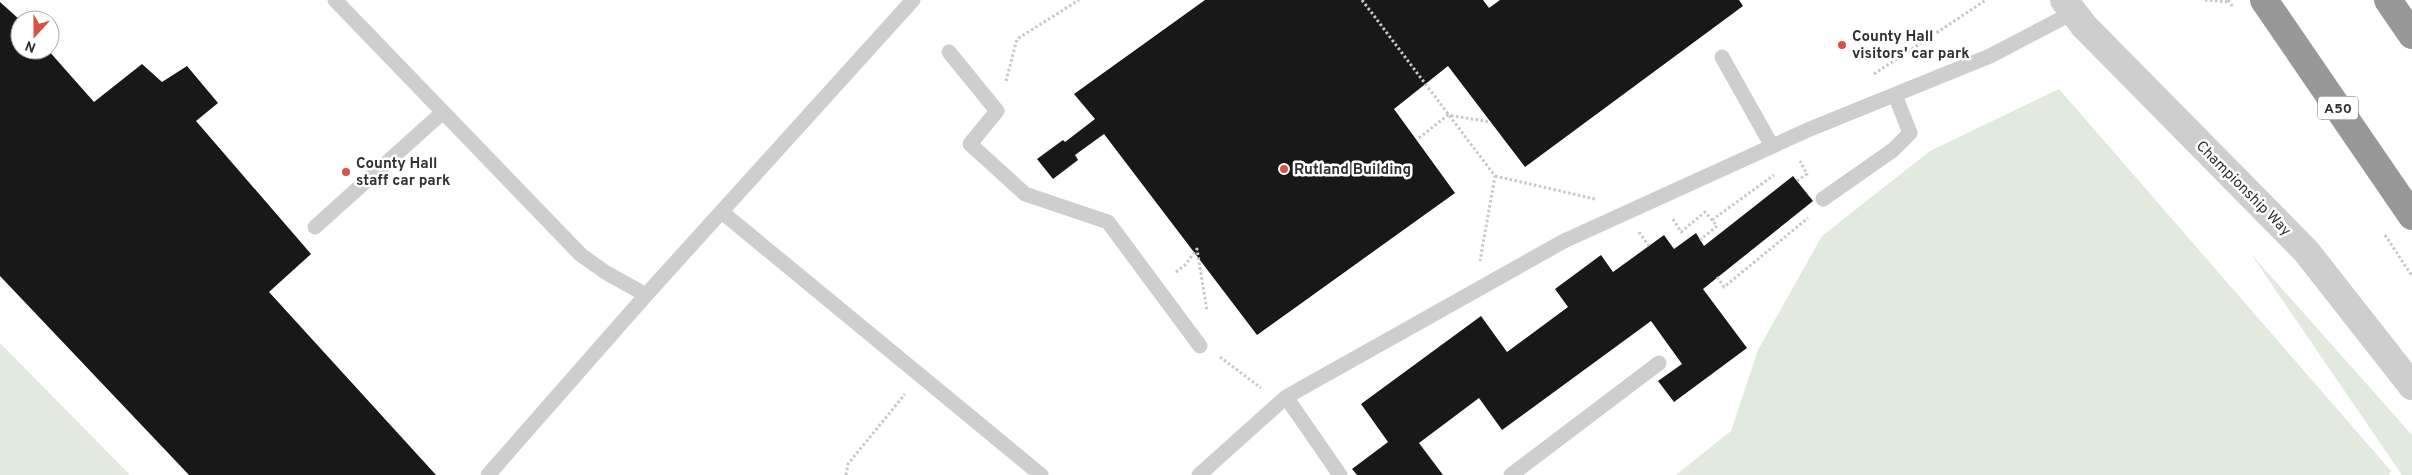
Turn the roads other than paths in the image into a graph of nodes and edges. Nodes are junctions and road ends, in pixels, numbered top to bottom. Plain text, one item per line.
1 (335, 0) edge
2 (913, 0) edge
3 (2264, 0) edge
4 (2388, 0) edge
5 (2069, 6) edge
6 (2412, 35) edge
7 (949, 52) dead end
8 (1722, 57) dead end
9 (1895, 95) junction
10 (442, 112) junction
11 (1772, 146) junction
12 (1823, 199) road end
13 (722, 213) junction
14 (2412, 216) edge
15 (315, 227) dead end
16 (646, 295) junction
17 (1200, 346) road end
18 (1659, 363) dead end
19 (2412, 386) edge
20 (1286, 396) junction
21 (488, 475) edge
22 (1042, 475) edge
23 (1199, 475) edge
24 (1340, 475) edge
25 (1511, 475) edge

1 - 10 lane
2 - 13 lane
3 - 14 highway, A50
4 - 6 highway
5 - 9 lane
5 - 19 street, Championship Way
7 - 17 lane
8 - 11 lane
9 - 11 lane
9 - 12 lane
10 - 15 lane
10 - 16 lane
11 - 20 lane
13 - 16 lane
13 - 22 lane
16 - 21 lane
18 - 25 lane
20 - 23 lane
20 - 24 lane

